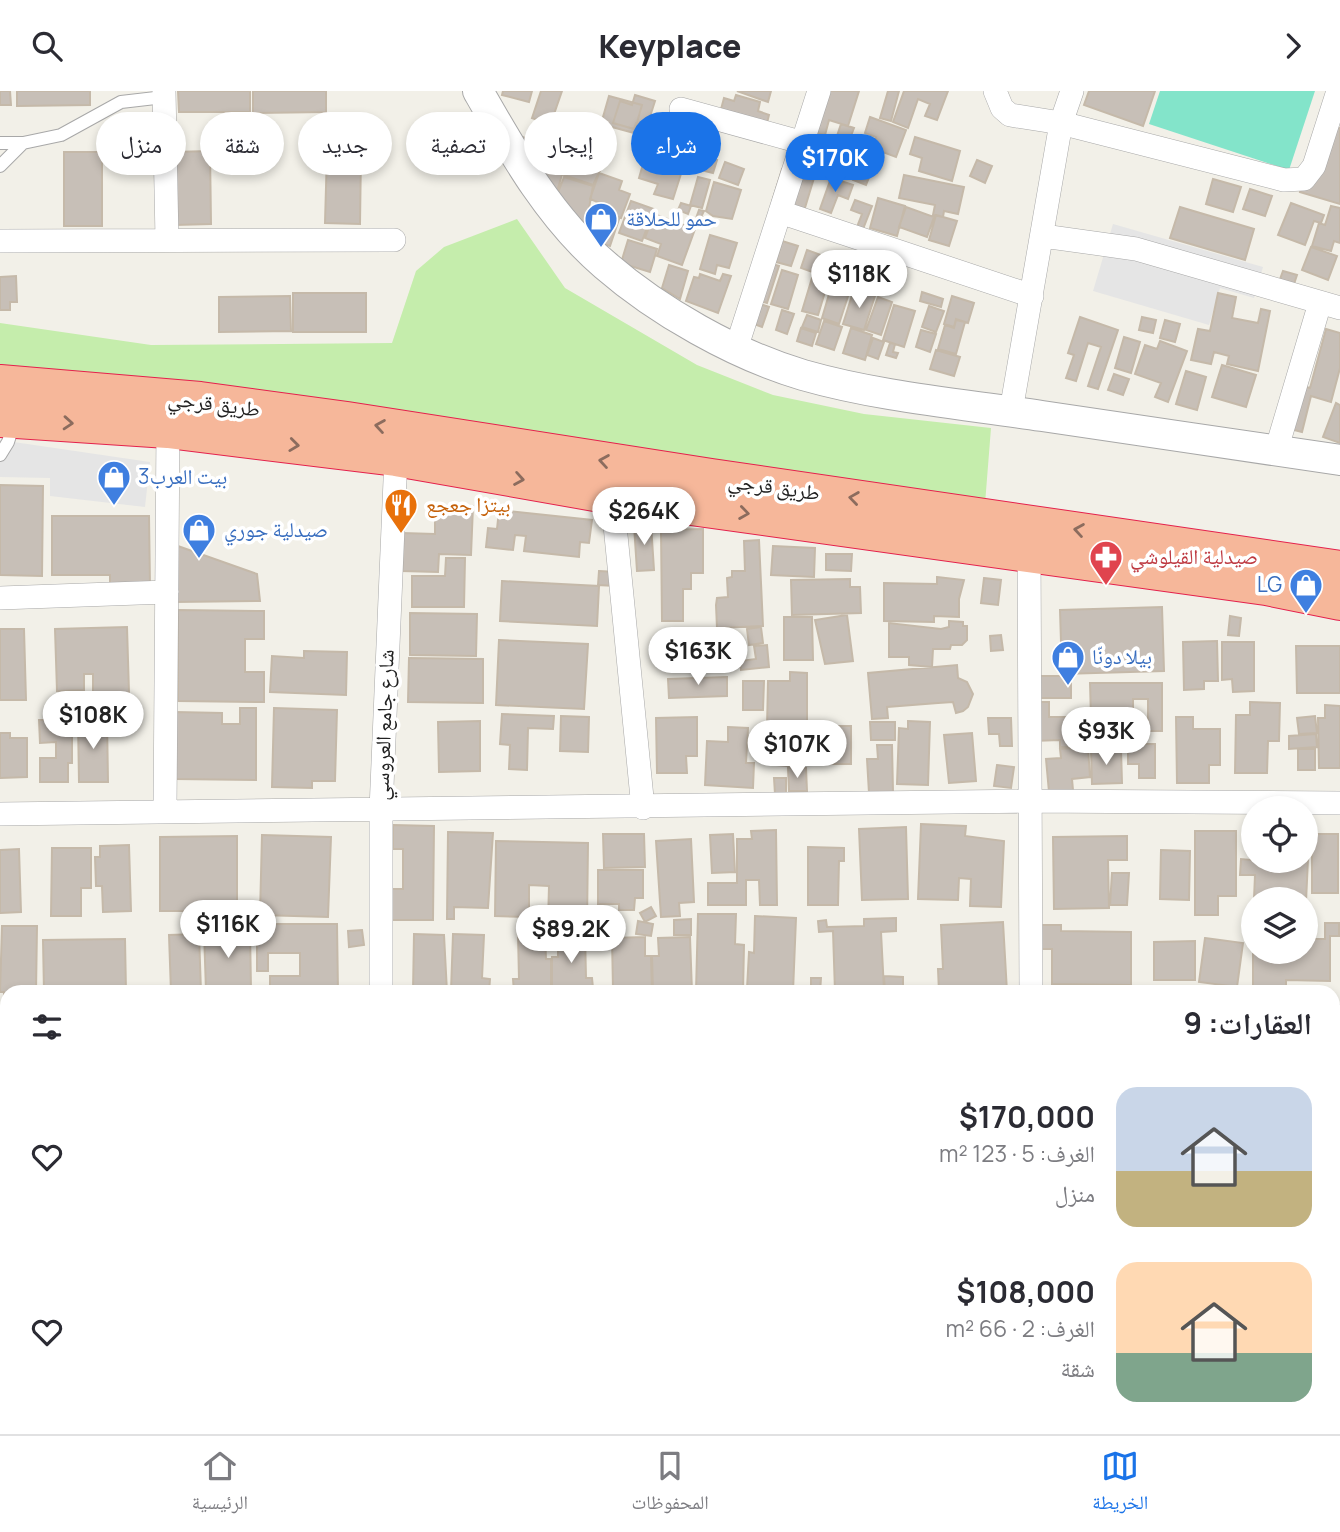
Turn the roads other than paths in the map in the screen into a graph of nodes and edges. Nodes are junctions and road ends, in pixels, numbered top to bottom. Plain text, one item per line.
1 (478, 91) edge
2 (819, 91) edge
3 (995, 91) edge
4 (1072, 91) edge
5 (1338, 91) edge
6 (164, 94) edge
7 (681, 109) dead end
8 (1061, 123) junction
9 (0, 143) edge
10 (23, 143) junction
11 (804, 143) junction
12 (0, 166) edge
13 (780, 212) junction
14 (1043, 236) junction
15 (167, 239) junction
16 (394, 240) dead end
17 (0, 241) edge
18 (1032, 296) junction
19 (1330, 306) edge
20 (736, 349) junction
21 (0, 384) edge
22 (1011, 411) junction
23 (7, 419) edge
24 (168, 429) junction
25 (1276, 451) junction
26 (0, 454) edge
27 (396, 457) junction
28 (1340, 460) edge
29 (611, 495) junction
30 (1028, 538) junction
31 (1340, 570) edge
32 (167, 592) junction
33 (0, 598) edge
34 (1340, 601) edge
35 (1028, 800) junction
36 (1340, 803) edge
37 (643, 808) junction
38 (165, 810) junction
39 (381, 810) junction
40 (0, 814) edge
41 (381, 985) edge
42 (1031, 985) edge

1 - 20 street
2 - 11 street
3 - 8 street
4 - 8 street
5 - 8 street
6 - 10 lane
6 - 15 street
7 - 11 street
8 - 14 street
9 - 10 lane
10 - 12 lane
11 - 13 street
13 - 18 street
13 - 20 street
14 - 18 street
14 - 19 street
15 - 16 street
15 - 17 street
18 - 22 street
19 - 25 street
20 - 22 street
30 -> 21 highway, طريق قرجي
22 - 25 street
23 -> 24 highway, طريق قرجي
23 - 26 lane
24 -> 27 highway, طريق قرجي
24 - 32 street
25 - 28 street
27 -> 29 highway, طريق قرجي
27 - 39 street, شارع جامع العروسي
29 -> 30 highway, طريق قرجي
29 - 37 street
31 -> 30 highway, طريق قرجي
30 - 34 highway, طريق قرجي
30 - 35 street
32 - 33 street
32 - 38 street
35 - 36 street
35 - 37 street
35 - 42 street
37 - 39 street
38 - 39 street
38 - 40 street
39 - 41 street, شارع جامع العروسي

